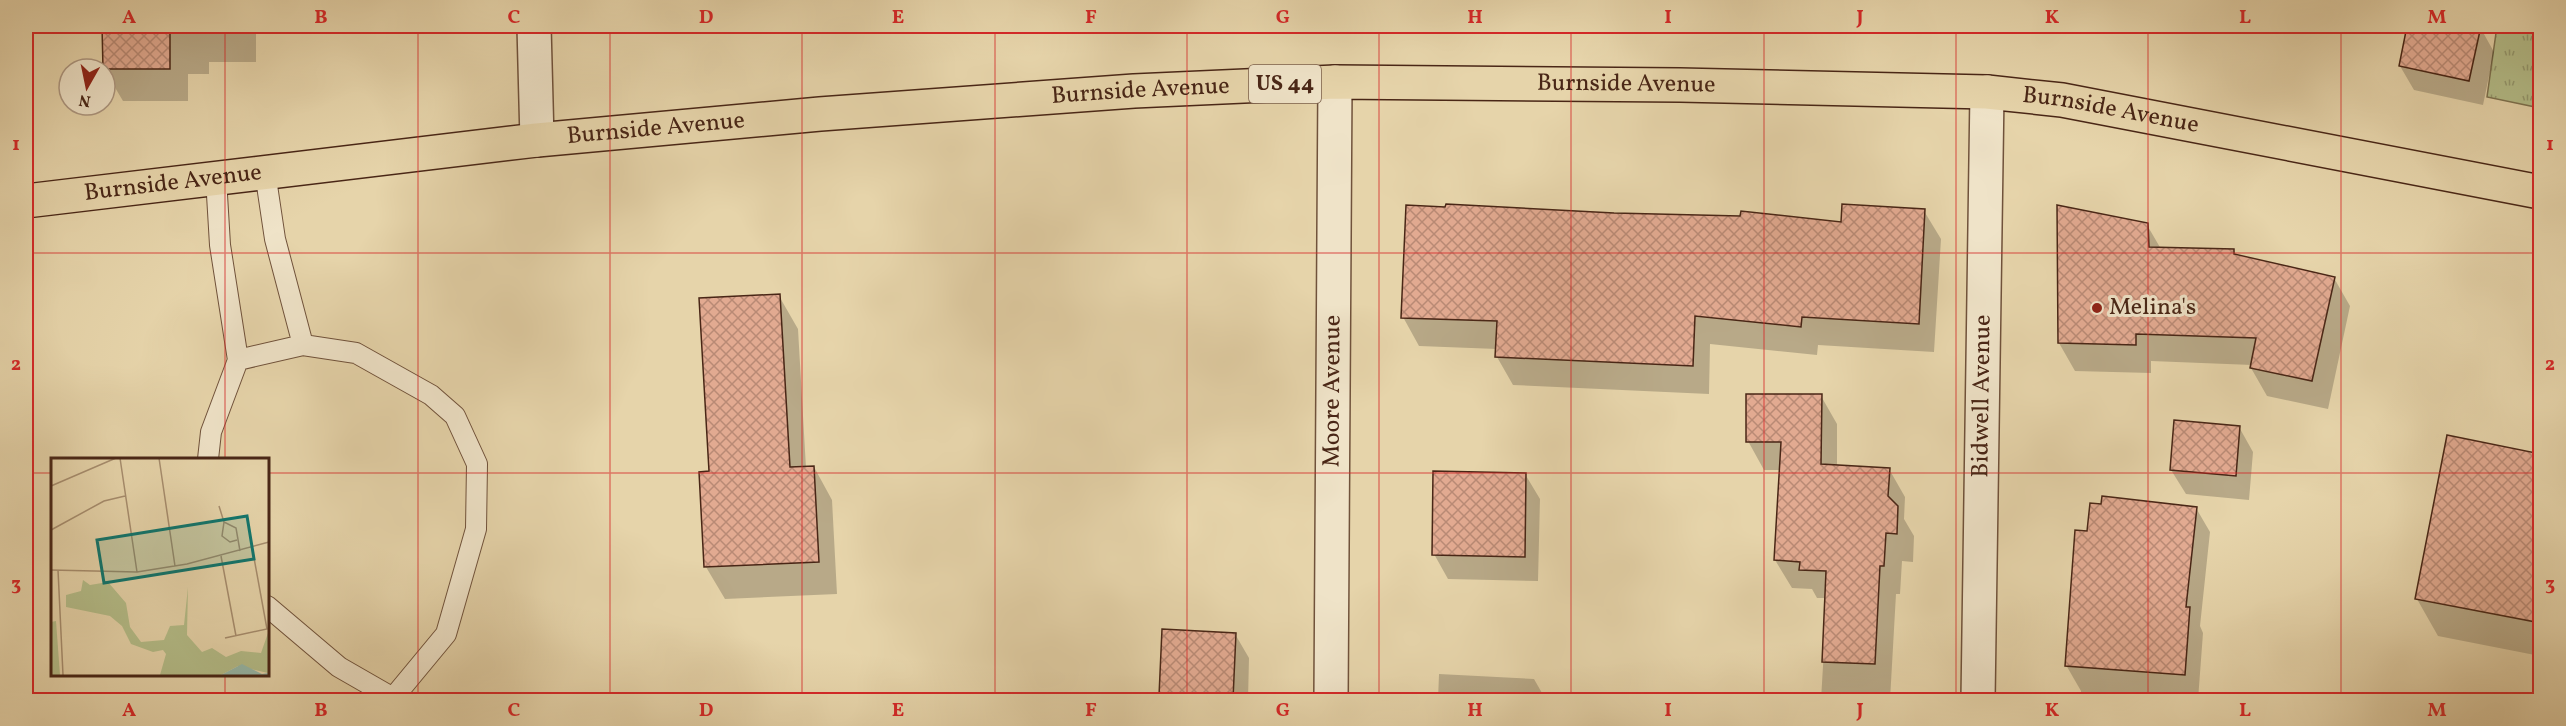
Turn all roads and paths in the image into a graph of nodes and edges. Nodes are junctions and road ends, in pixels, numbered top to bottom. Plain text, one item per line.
1 (534, 26) edge
2 (1335, 82) junction
3 (1987, 92) junction
4 (537, 140) junction
5 (265, 172) junction
6 (216, 178) junction
7 (2541, 192) edge
8 (26, 201) edge
9 (303, 345) junction
10 (237, 360) junction
11 (208, 458) edge
12 (268, 607) edge
13 (394, 699) edge
14 (1331, 700) edge
15 (1978, 700) edge

1 - 4 street
2 - 3 main road, Burnside Avenue / US 44
2 - 4 main road, Burnside Avenue / US 44
2 - 14 street, Moore Avenue
3 - 7 main road, Burnside Avenue / US 44
3 - 15 street, Bidwell Avenue
4 - 5 main road, Burnside Avenue / US 44
5 - 6 main road, Burnside Avenue / US 44
5 - 9 lane
6 - 8 main road, Burnside Avenue / US 44
6 - 10 lane
9 - 10 lane
9 - 13 lane
10 - 11 lane
12 - 13 lane

